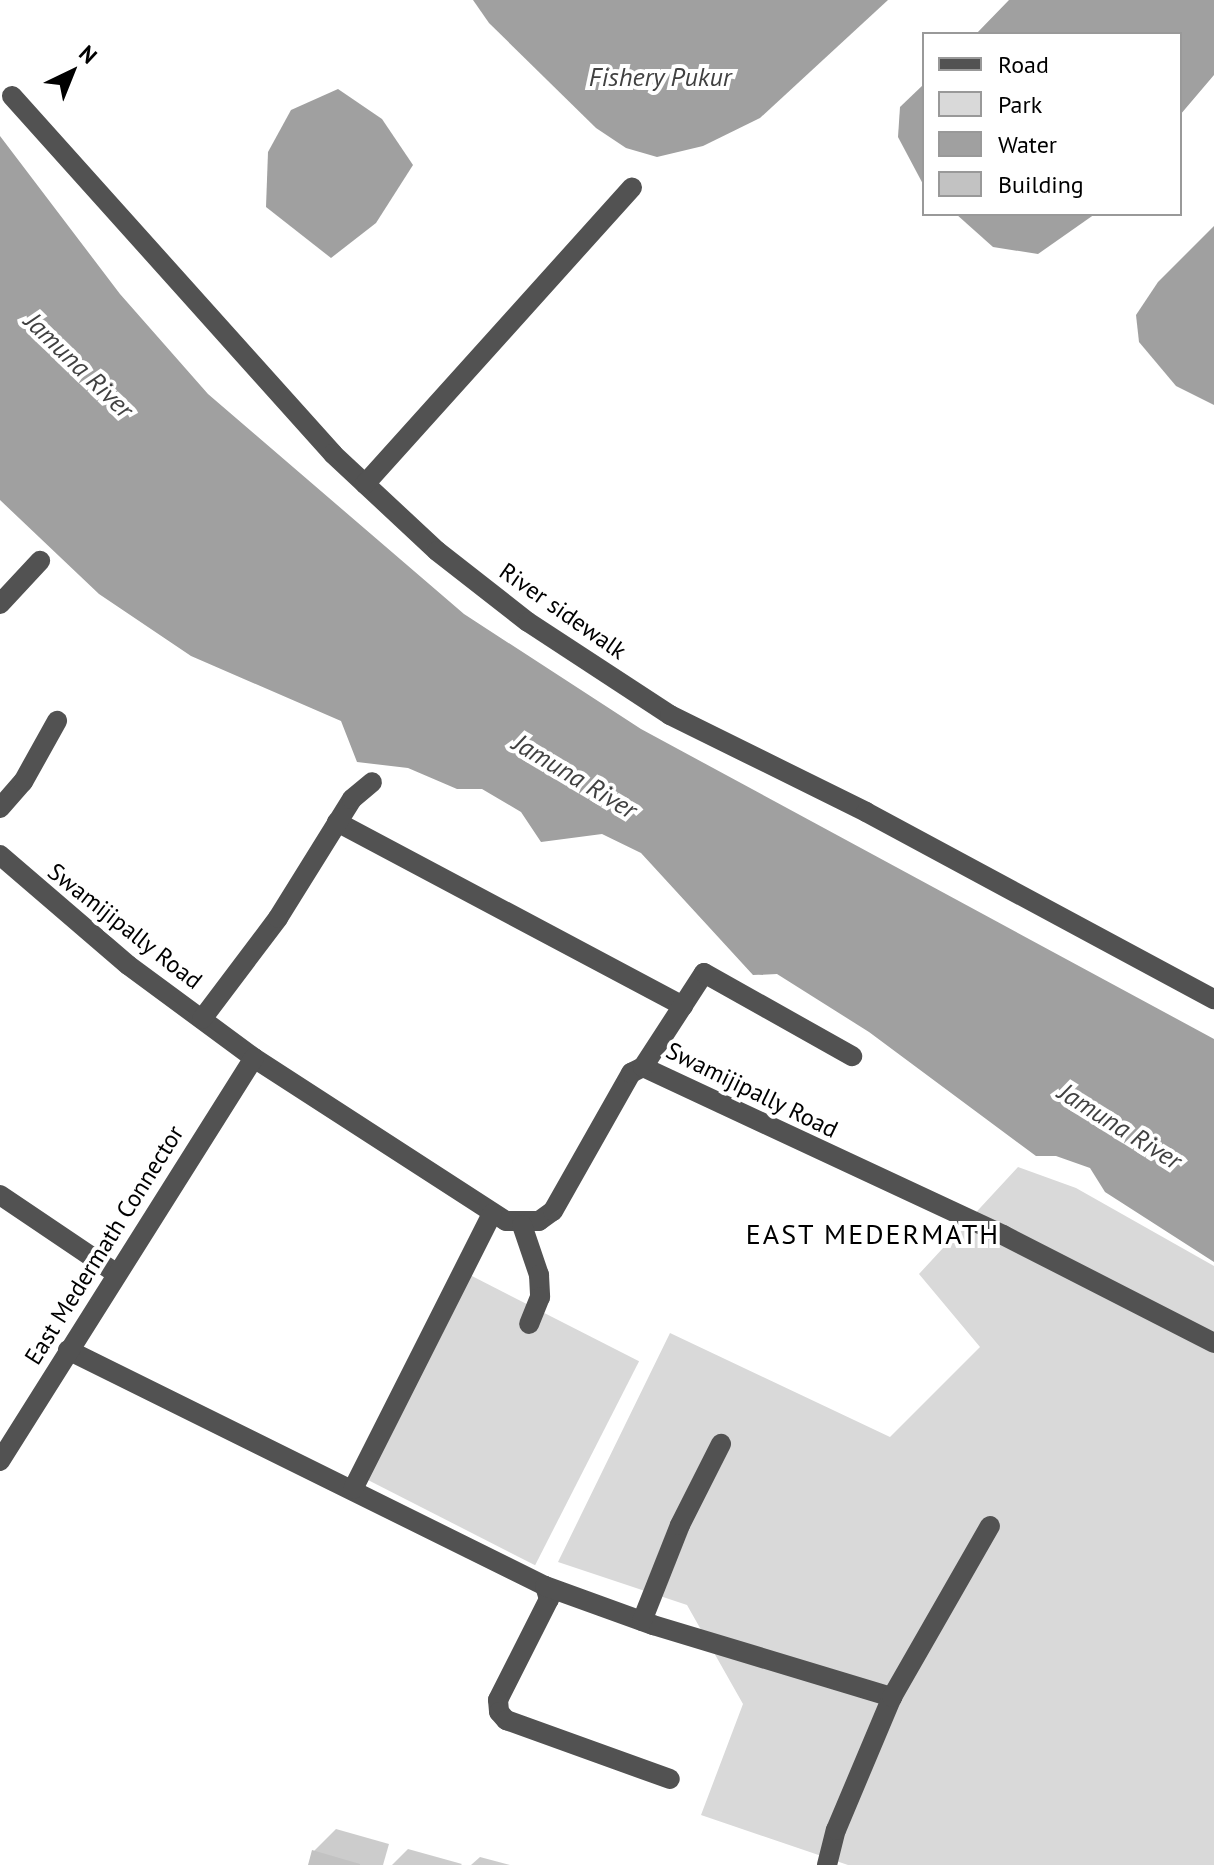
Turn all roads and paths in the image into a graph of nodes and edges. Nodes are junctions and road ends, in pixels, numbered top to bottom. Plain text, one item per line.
1 (12, 96) dead end
2 (632, 187) dead end
3 (365, 484) junction
4 (40, 561) dead end
5 (0, 604) edge
6 (57, 721) dead end
7 (372, 782) dead end
8 (0, 808) edge
9 (337, 822) junction
10 (0, 855) edge
11 (1214, 999) edge
12 (683, 1006) junction
13 (202, 1019) junction
14 (852, 1056) dead end
15 (254, 1058) junction
16 (643, 1067) junction
17 (0, 1195) edge
18 (492, 1214) junction
19 (522, 1225) junction
20 (117, 1274) junction
21 (529, 1324) dead end
22 (1214, 1343) edge
23 (68, 1350) junction
24 (721, 1444) dead end
25 (0, 1461) edge
26 (353, 1489) junction
27 (990, 1526) dead end
28 (545, 1586) junction
29 (642, 1621) junction
30 (892, 1697) junction
31 (670, 1779) dead end
32 (827, 1865) edge

1 - 3 street, River sidewalk
2 - 3 street
3 - 11 street, River sidewalk
4 - 5 street
6 - 8 street
7 - 9 street
9 - 12 street
9 - 13 street
10 - 13 street, Swamijipally Road
12 - 14 street
12 - 16 street
13 - 15 street, Swamijipally Road
15 - 18 street, Swamijipally Road
15 - 20 street, East Medermath Connector
16 - 19 street, Swamijipally Road
16 - 22 street, Swamijipally Road
17 - 20 street
18 - 19 street, Swamijipally Road
18 - 26 street
19 - 21 street
20 - 23 street, East Medermath Connector
23 - 25 street, East Medermath Connector
23 - 26 street
24 - 29 street
26 - 28 street
27 - 30 street
28 - 29 street
28 - 31 street
29 - 30 street
30 - 32 street

